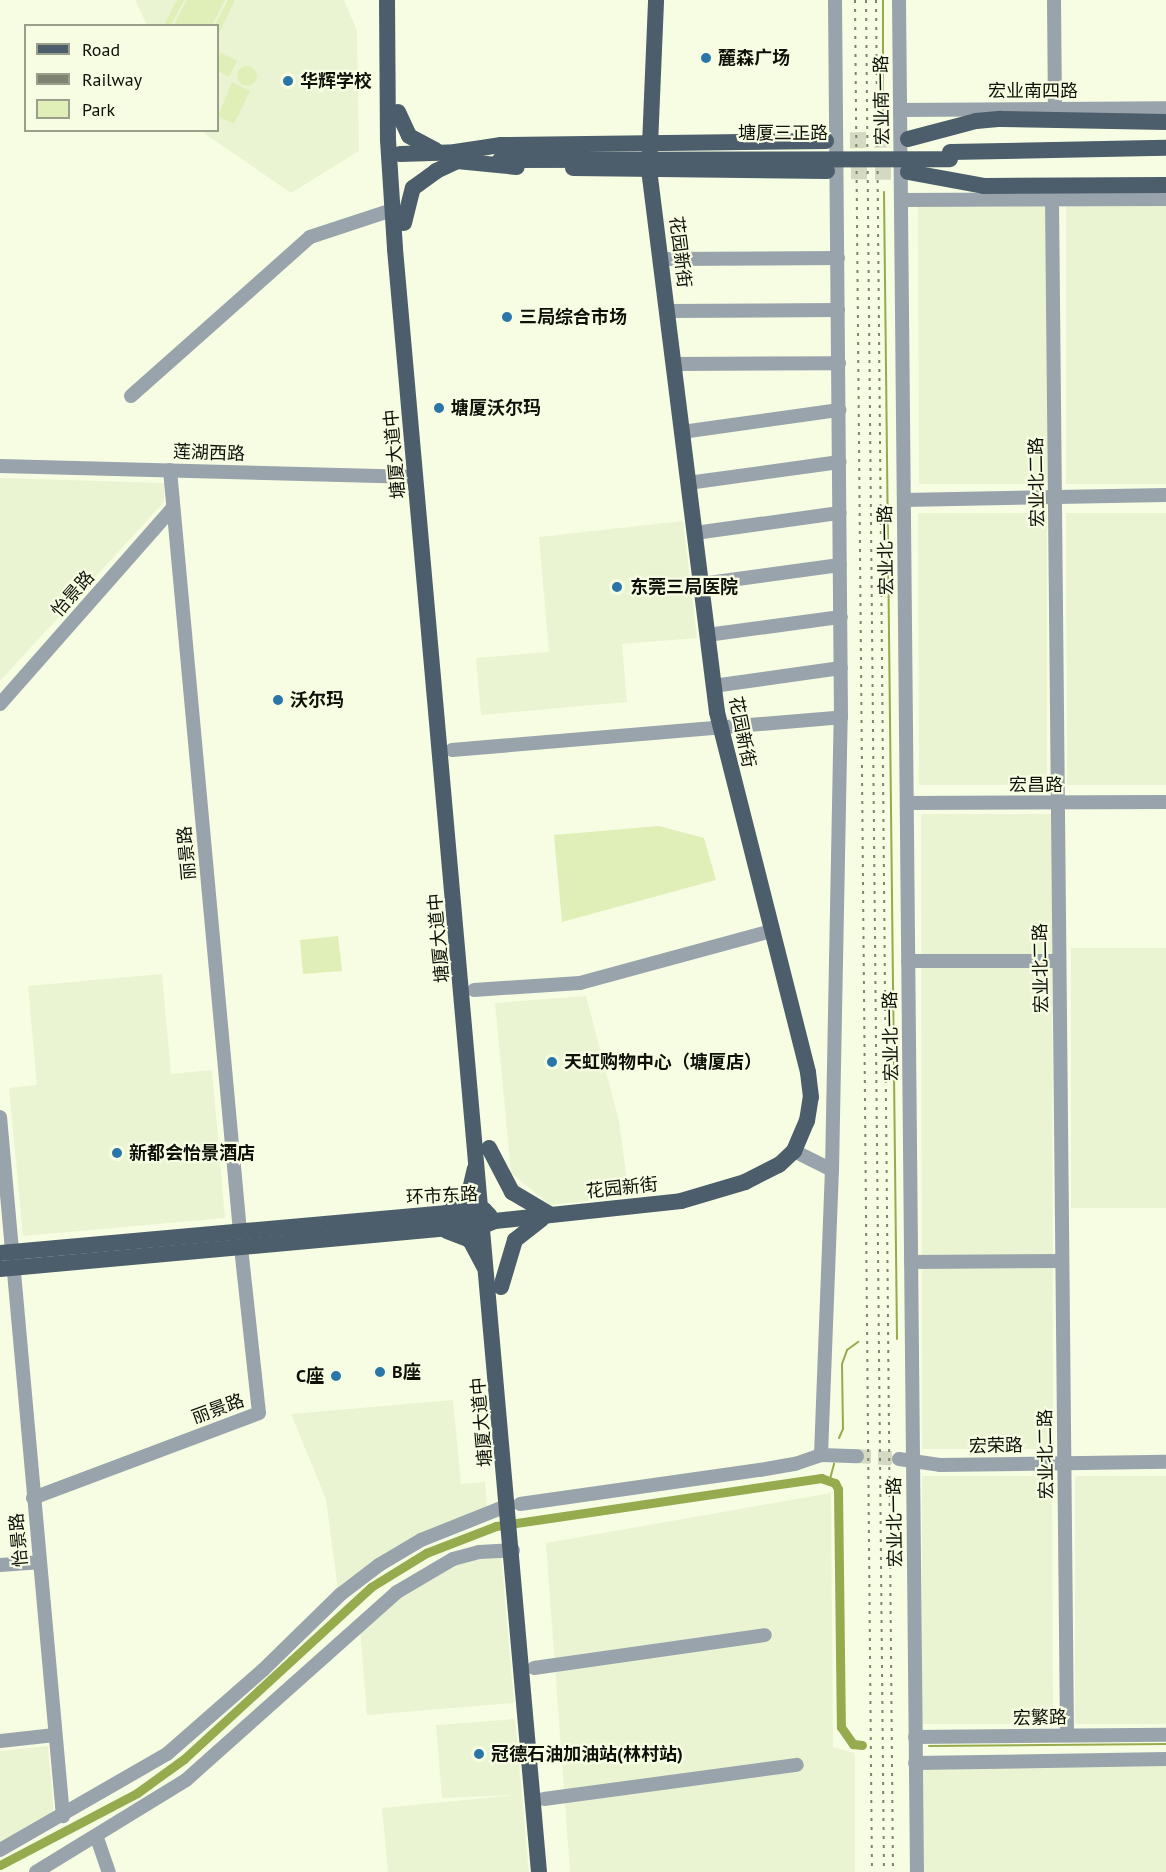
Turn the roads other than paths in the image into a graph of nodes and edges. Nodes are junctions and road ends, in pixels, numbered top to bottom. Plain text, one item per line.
1 (387, 0) edge
2 (398, 0) edge
3 (656, 0) edge
4 (834, 0) edge
5 (899, 0) edge
6 (1054, 0) edge
7 (1055, 108) junction
8 (1166, 108) edge
9 (900, 110) junction
10 (398, 112) junction
11 (1166, 122) edge
12 (908, 139) tunnel mouth
13 (826, 141) tunnel mouth
14 (649, 144) junction
15 (1166, 148) edge
16 (452, 155) junction
17 (950, 156) junction
18 (400, 158) junction
19 (1166, 159) edge
20 (649, 169) junction
21 (827, 171) tunnel mouth
22 (908, 172) tunnel mouth
23 (1166, 185) edge
24 (1166, 199) edge
25 (902, 200) junction
26 (1052, 200) junction
27 (392, 210) junction
28 (404, 223) junction
29 (838, 258) junction
30 (661, 259) junction
31 (838, 310) junction
32 (667, 311) junction
33 (839, 363) junction
34 (674, 364) junction
35 (131, 396) dead end
36 (839, 410) junction
37 (682, 432) junction
38 (840, 462) junction
39 (0, 466) edge
40 (170, 470) junction
41 (416, 477) junction
42 (688, 483) junction
43 (1166, 495) edge
44 (1055, 497) junction
45 (904, 500) junction
46 (173, 508) junction
47 (840, 513) junction
48 (695, 533) junction
49 (840, 565) junction
50 (701, 584) junction
51 (841, 616) junction
52 (707, 635) junction
53 (841, 668) junction
54 (713, 686) junction
55 (0, 704) edge
56 (841, 717) junction
57 (720, 727) junction
58 (452, 750) junction
59 (1166, 802) edge
60 (907, 803) junction
61 (1058, 803) junction
62 (772, 931) junction
63 (908, 961) junction
64 (1059, 961) junction
65 (474, 990) junction
66 (0, 1117) edge
67 (483, 1148) junction
68 (794, 1151) junction
69 (832, 1170) junction
70 (447, 1213) junction
71 (551, 1215) junction
72 (488, 1219) junction
73 (440, 1229) junction
74 (241, 1239) junction
75 (7, 1260) edge
76 (1062, 1261) junction
77 (911, 1262) junction
78 (495, 1287) junction
79 (820, 1455) junction
80 (858, 1456) tunnel mouth
81 (906, 1460) junction
82 (1166, 1462) edge
83 (1064, 1463) junction
84 (33, 1497) junction
85 (515, 1509) junction
86 (516, 1543) junction
87 (39, 1562) junction
88 (0, 1565) edge
89 (765, 1635) dead end
90 (534, 1668) junction
91 (55, 1735) junction
92 (1066, 1735) junction
93 (1166, 1735) edge
94 (915, 1737) junction
95 (0, 1741) edge
96 (1166, 1760) edge
97 (915, 1763) junction
98 (797, 1765) dead end
99 (544, 1799) junction
100 (63, 1816) junction
101 (97, 1838) junction
102 (0, 1850) edge
103 (36, 1872) edge
104 (109, 1872) edge
105 (539, 1872) edge
106 (550, 1872) edge
107 (916, 1872) edge

1 - 27 main road, 塘厦大道中
2 - 10 main road, 塘厦大道中
3 - 14 main road, 花园新街
4 - 29 street
5 - 9 street, 宏业南一路
6 - 7 street
7 - 8 street, 宏业南四路
7 - 9 street, 宏业南四路
9 - 25 street, 宏业南一路
10 - 16 main road
10 - 18 main road, 塘厦大道中
11 - 12 main road
13 - 14 main road
14 - 16 main road
14 - 20 main road, 花园新街
15 - 17 main road, 塘厦三正路
16 - 17 main road, 塘厦三正路, bridge
16 - 18 main road, 塘厦三正路
16 - 20 main road
16 - 28 main road
17 - 19 main road, 塘厦三正路
18 - 28 main road, 塘厦大道中
20 - 21 main road
20 - 30 main road, 花园新街
22 - 23 main road
24 - 26 street
25 - 26 street
25 - 45 street, 宏业北一路
26 - 44 street, 宏业北二路
27 - 35 street
27 - 41 main road, 塘厦大道中
28 - 58 main road, 塘厦大道中
29 - 30 street
29 - 31 street
30 - 32 main road, 花园新街
31 - 32 street
31 - 33 street
32 - 34 main road, 花园新街
33 - 34 street
33 - 36 street
34 - 37 main road, 花园新街
36 - 37 street
36 - 38 street
37 - 42 main road, 花园新街
38 - 42 street
38 - 47 street
39 - 40 street, 莲湖西路
40 - 41 street, 莲湖西路
40 - 46 street, 丽景路
41 - 67 main road, 塘厦大道中
42 - 48 main road, 花园新街
43 - 44 street
44 - 45 street
44 - 61 street, 宏业北二路
45 - 60 street, 宏业北一路
46 - 55 street, 怡景路
46 - 74 street, 丽景路
47 - 48 street
47 - 49 street
48 - 50 main road, 花园新街
49 - 50 street
49 - 51 street
50 - 52 main road, 花园新街
51 - 52 street
51 - 53 street
52 - 54 main road, 花园新街
53 - 54 street
53 - 56 street
54 - 57 main road, 花园新街
56 - 57 street
56 - 69 street
57 - 58 street
57 - 62 main road, 花园新街
58 - 65 main road, 塘厦大道中
59 - 61 street, 宏昌路
60 - 61 street, 宏昌路
60 - 63 street, 宏业北一路
61 - 64 street, 宏业北二路
62 - 65 street
62 - 68 main road, 花园新街
63 - 64 street
63 - 77 street, 宏业北一路
64 - 76 street, 宏业北二路
65 - 67 main road, 塘厦大道中
66 - 75 street, 怡景路
67 - 70 main road
67 - 71 main road
67 - 72 main road, 塘厦大道中
68 - 69 street
68 - 71 main road, 花园新街
69 - 79 street
70 - 72 main road, 环市东路
70 - 74 main road, 环市东路
71 - 72 main road, 花园新街
71 - 78 main road
72 - 73 main road, 环市东路
72 - 78 main road, 塘厦大道中
73 - 74 main road, 环市东路
73 - 78 main road
74 - 75 main road, 环市东路
74 - 84 street, 丽景路
75 - 84 street, 怡景路
76 - 77 street
76 - 83 street, 宏业北二路
77 - 81 street, 宏业北一路
78 - 85 main road, 塘厦大道中
79 - 80 street
79 - 85 street
81 - 83 street, 宏荣路
81 - 94 street, 宏业北一路
82 - 83 street, 宏荣路
83 - 92 street, 宏业北二路
84 - 87 street, 怡景路
85 - 86 main road, 塘厦大道中
85 - 100 street
86 - 90 main road, 塘厦大道中
86 - 101 street
86 - 105 main road, 塘厦大道中
87 - 88 street
87 - 91 street, 怡景路
89 - 90 street
90 - 99 main road, 塘厦大道中
91 - 95 street
91 - 100 street, 怡景路
92 - 93 street, 宏繁路
92 - 94 street, 宏繁路
94 - 97 street, 宏业北一路
96 - 97 street
97 - 107 street, 宏业北一路
98 - 99 street
99 - 106 main road, 塘厦大道中
100 - 102 street
101 - 103 street
101 - 104 street

